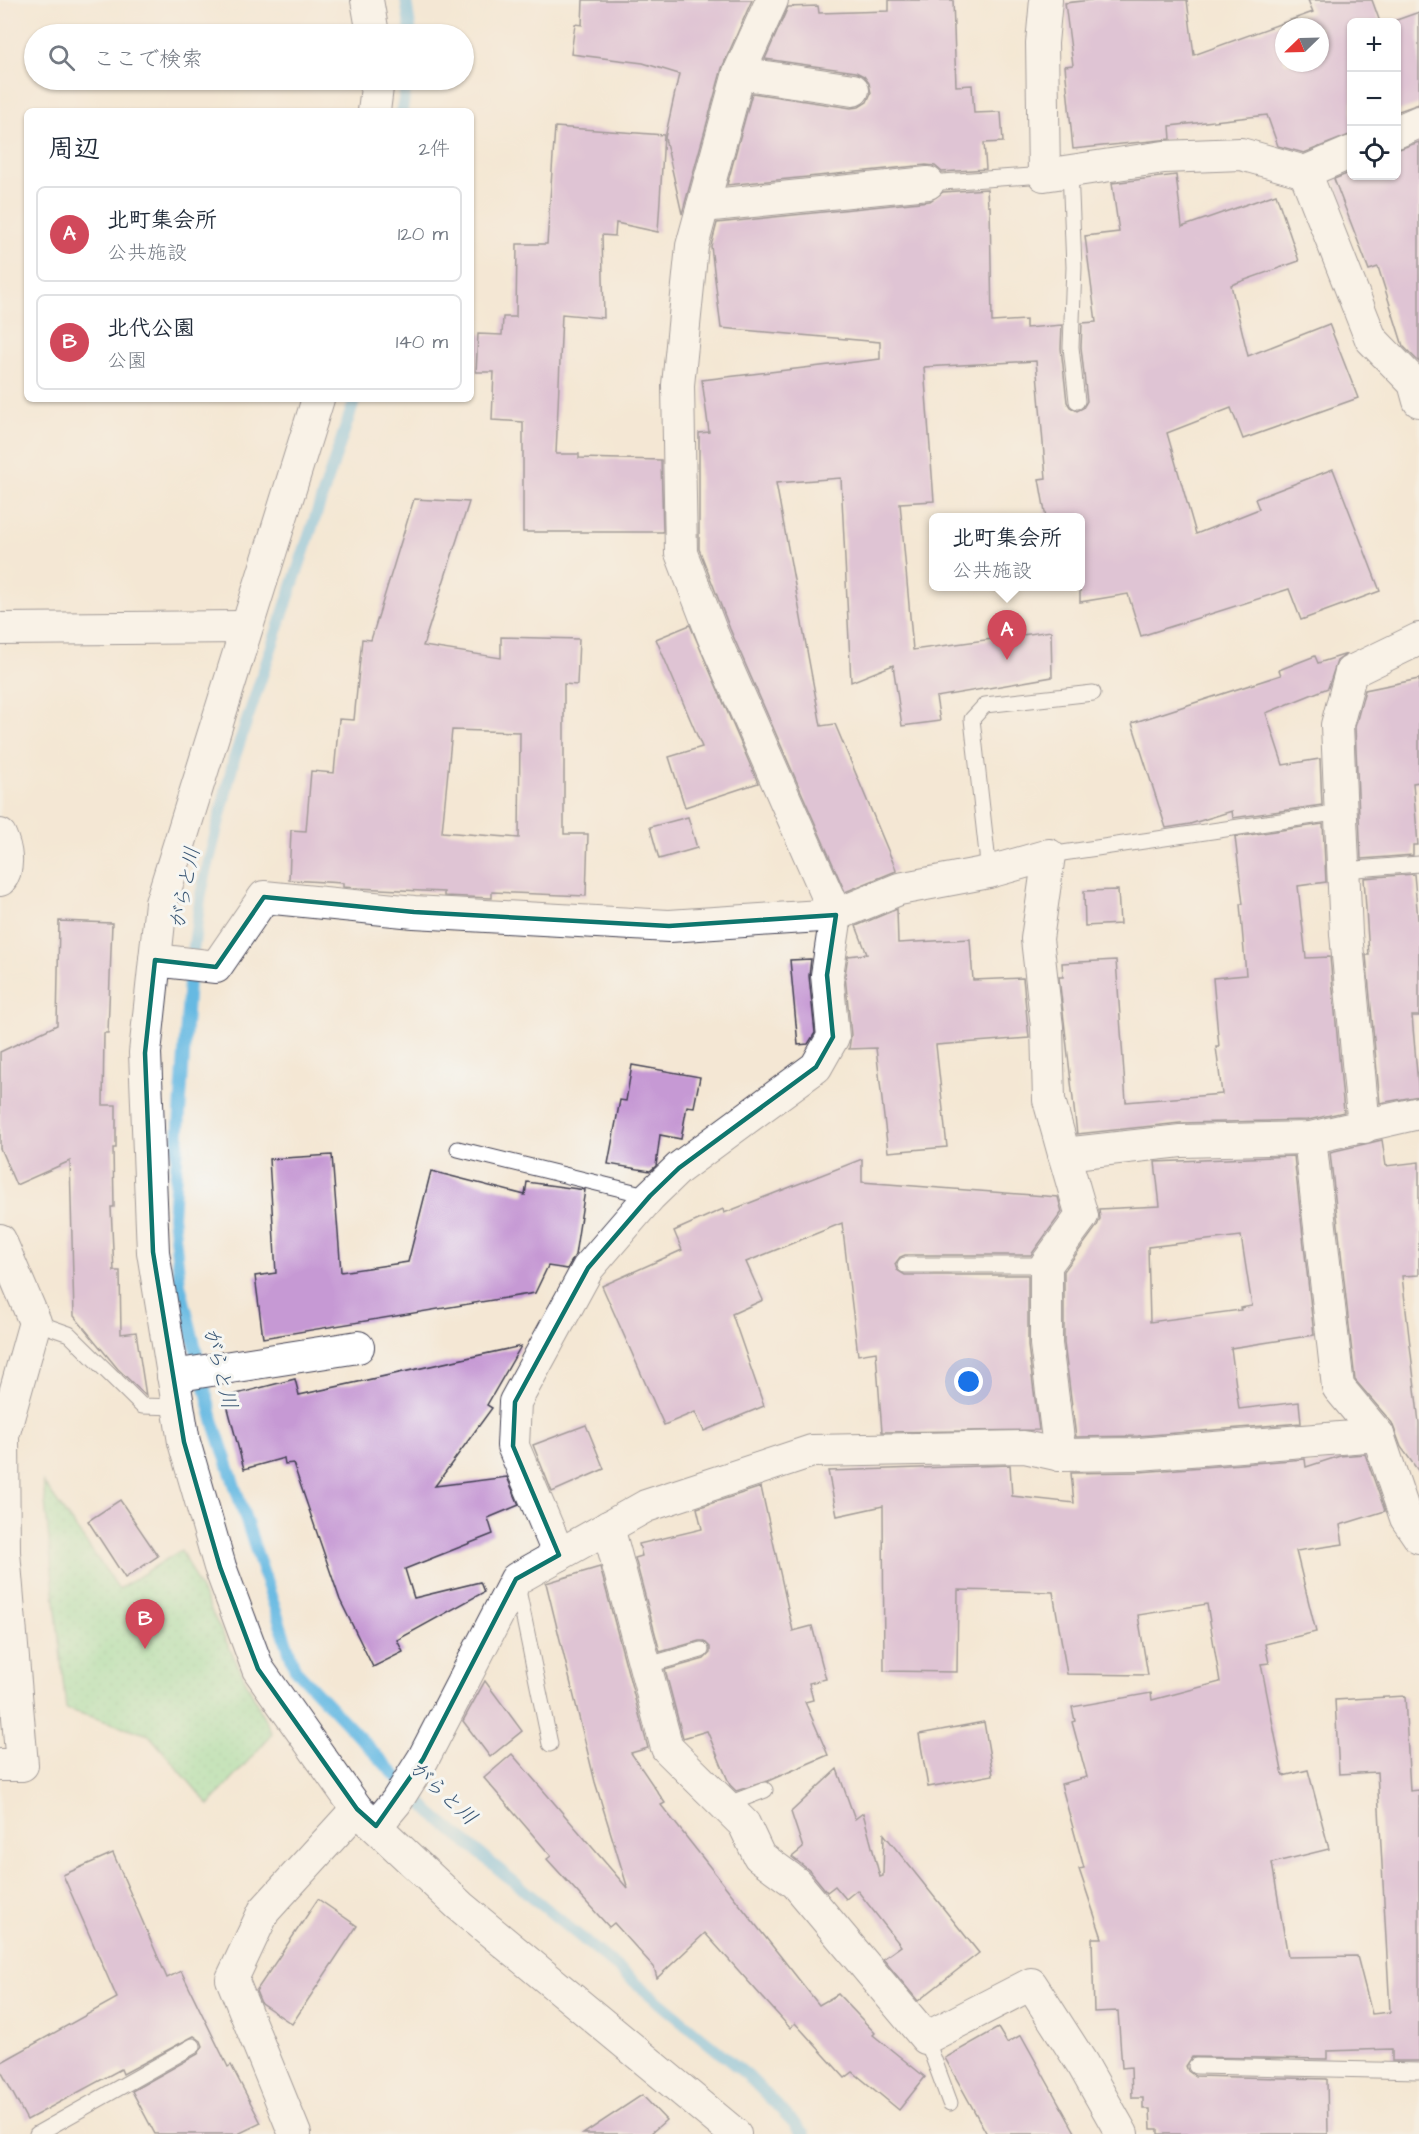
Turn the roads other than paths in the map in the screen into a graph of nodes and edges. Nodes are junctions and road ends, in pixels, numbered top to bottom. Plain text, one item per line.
1 (367, 0) edge
2 (772, 0) edge
3 (1046, 0) edge
4 (371, 24) edge
5 (739, 73) junction
6 (377, 90) edge
7 (853, 90) dead end
8 (374, 108) edge
9 (1419, 122) edge
10 (1401, 130) edge
11 (1347, 154) edge
12 (1057, 172) junction
13 (1305, 172) junction
14 (928, 183) joint
15 (702, 206) junction
16 (1417, 388) edge
17 (1077, 401) dead end
18 (317, 402) edge
19 (245, 627) junction
20 (0, 629) edge
21 (1419, 639) edge
22 (1093, 693) dead end
23 (1341, 812) junction
24 (0, 835) edge
25 (1049, 855) junction
26 (1419, 864) edge
27 (1344, 870) junction
28 (989, 872) junction
29 (0, 880) edge
30 (836, 915) junction
31 (179, 963) junction
32 (1419, 1113) edge
33 (1364, 1127) junction
34 (1310, 1138) junction
35 (458, 1149) dead end
36 (1064, 1154) junction
37 (650, 1196) junction
38 (0, 1240) edge
39 (905, 1265) dead end
40 (1046, 1265) junction
41 (35, 1322) junction
42 (358, 1347) dead end
43 (173, 1376) junction
44 (178, 1407) junction
45 (1378, 1435) junction
46 (1060, 1455) junction
47 (608, 1527) junction
48 (1419, 1537) edge
49 (2, 1552) edge
50 (559, 1555) junction
51 (516, 1579) junction
52 (701, 1650) dead end
53 (645, 1666) junction
54 (550, 1744) dead end
55 (0, 1765) edge
56 (765, 1790) dead end
57 (726, 1805) junction
58 (367, 1817) junction
59 (926, 2038) junction
60 (193, 2046) dead end
61 (1196, 2066) dead end
62 (1419, 2071) edge
63 (950, 2103) dead end
64 (37, 2134) edge
65 (295, 2134) edge
66 (735, 2134) edge
67 (1122, 2134) edge

1 - 4 street
2 - 5 street
3 - 12 street
5 - 7 street
5 - 15 street
6 - 8 street
9 - 10 street
11 - 13 street
12 - 13 street
12 - 14 lane
12 - 17 lane
13 - 16 street
14 - 15 street
15 - 30 street
18 - 19 street
19 - 20 street
19 - 31 street
21 - 23 street
22 - 28 lane
23 - 25 lane
23 - 27 street
24 - 29 street
25 - 28 street
25 - 36 street
26 - 27 lane
27 - 33 street
28 - 30 street
30 - 31 street
30 - 37 street
31 - 43 street
32 - 33 street
33 - 34 street
34 - 36 street
34 - 45 street
35 - 37 lane
36 - 40 street
37 - 50 street
38 - 41 street
39 - 40 lane
40 - 46 street
41 - 44 lane
41 - 49 street
42 - 43 street
43 - 44 street
44 - 58 street
45 - 46 street
45 - 48 street
46 - 47 street
47 - 50 street
47 - 53 street
49 - 55 street
50 - 51 street
51 - 54 lane
51 - 58 street
52 - 53 lane
53 - 57 street
56 - 57 lane
57 - 59 street
58 - 65 street
58 - 66 street
59 - 63 lane
59 - 67 street
60 - 64 lane
61 - 62 lane

